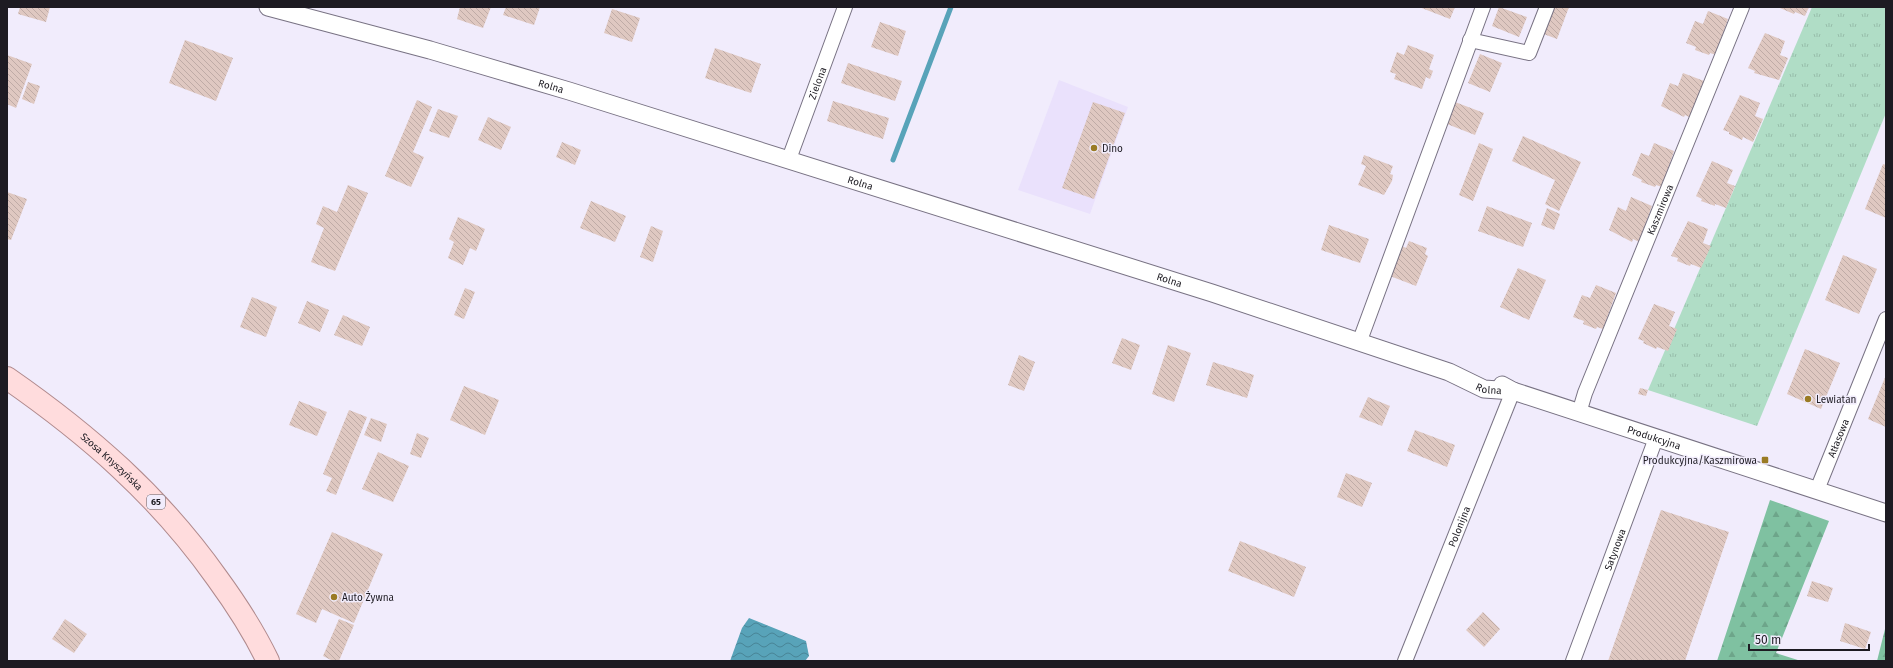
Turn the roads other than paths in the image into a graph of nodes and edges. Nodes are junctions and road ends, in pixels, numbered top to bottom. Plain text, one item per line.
1 (268, 7) edge
2 (845, 7) edge
3 (1483, 7) edge
4 (1547, 7) edge
5 (1742, 7) edge
6 (1470, 40) junction
7 (788, 159) junction
8 (1886, 319) edge
9 (1359, 343) junction
10 (7, 378) edge
11 (1513, 391) junction
12 (1579, 413) junction
13 (1656, 438) junction
14 (1817, 490) junction
15 (1886, 513) edge
16 (268, 661) edge
17 (1405, 661) edge
18 (1572, 661) edge

1 - 7 street, Rolna
2 - 7 street, Zielona
3 - 6 street
4 - 6 street
5 - 12 street, Kaszmirowa
6 - 9 street
7 - 9 street, Rolna
8 - 14 street, Atłasowa
9 - 11 street, Rolna
10 - 16 main road, Szosa Knyszyńska / 65
11 - 12 street, Produkcyjna
11 - 17 street, Polonijna
12 - 13 street, Produkcyjna
13 - 14 street, Produkcyjna
13 - 18 street, Satynowa
14 - 15 street, Produkcyjna

